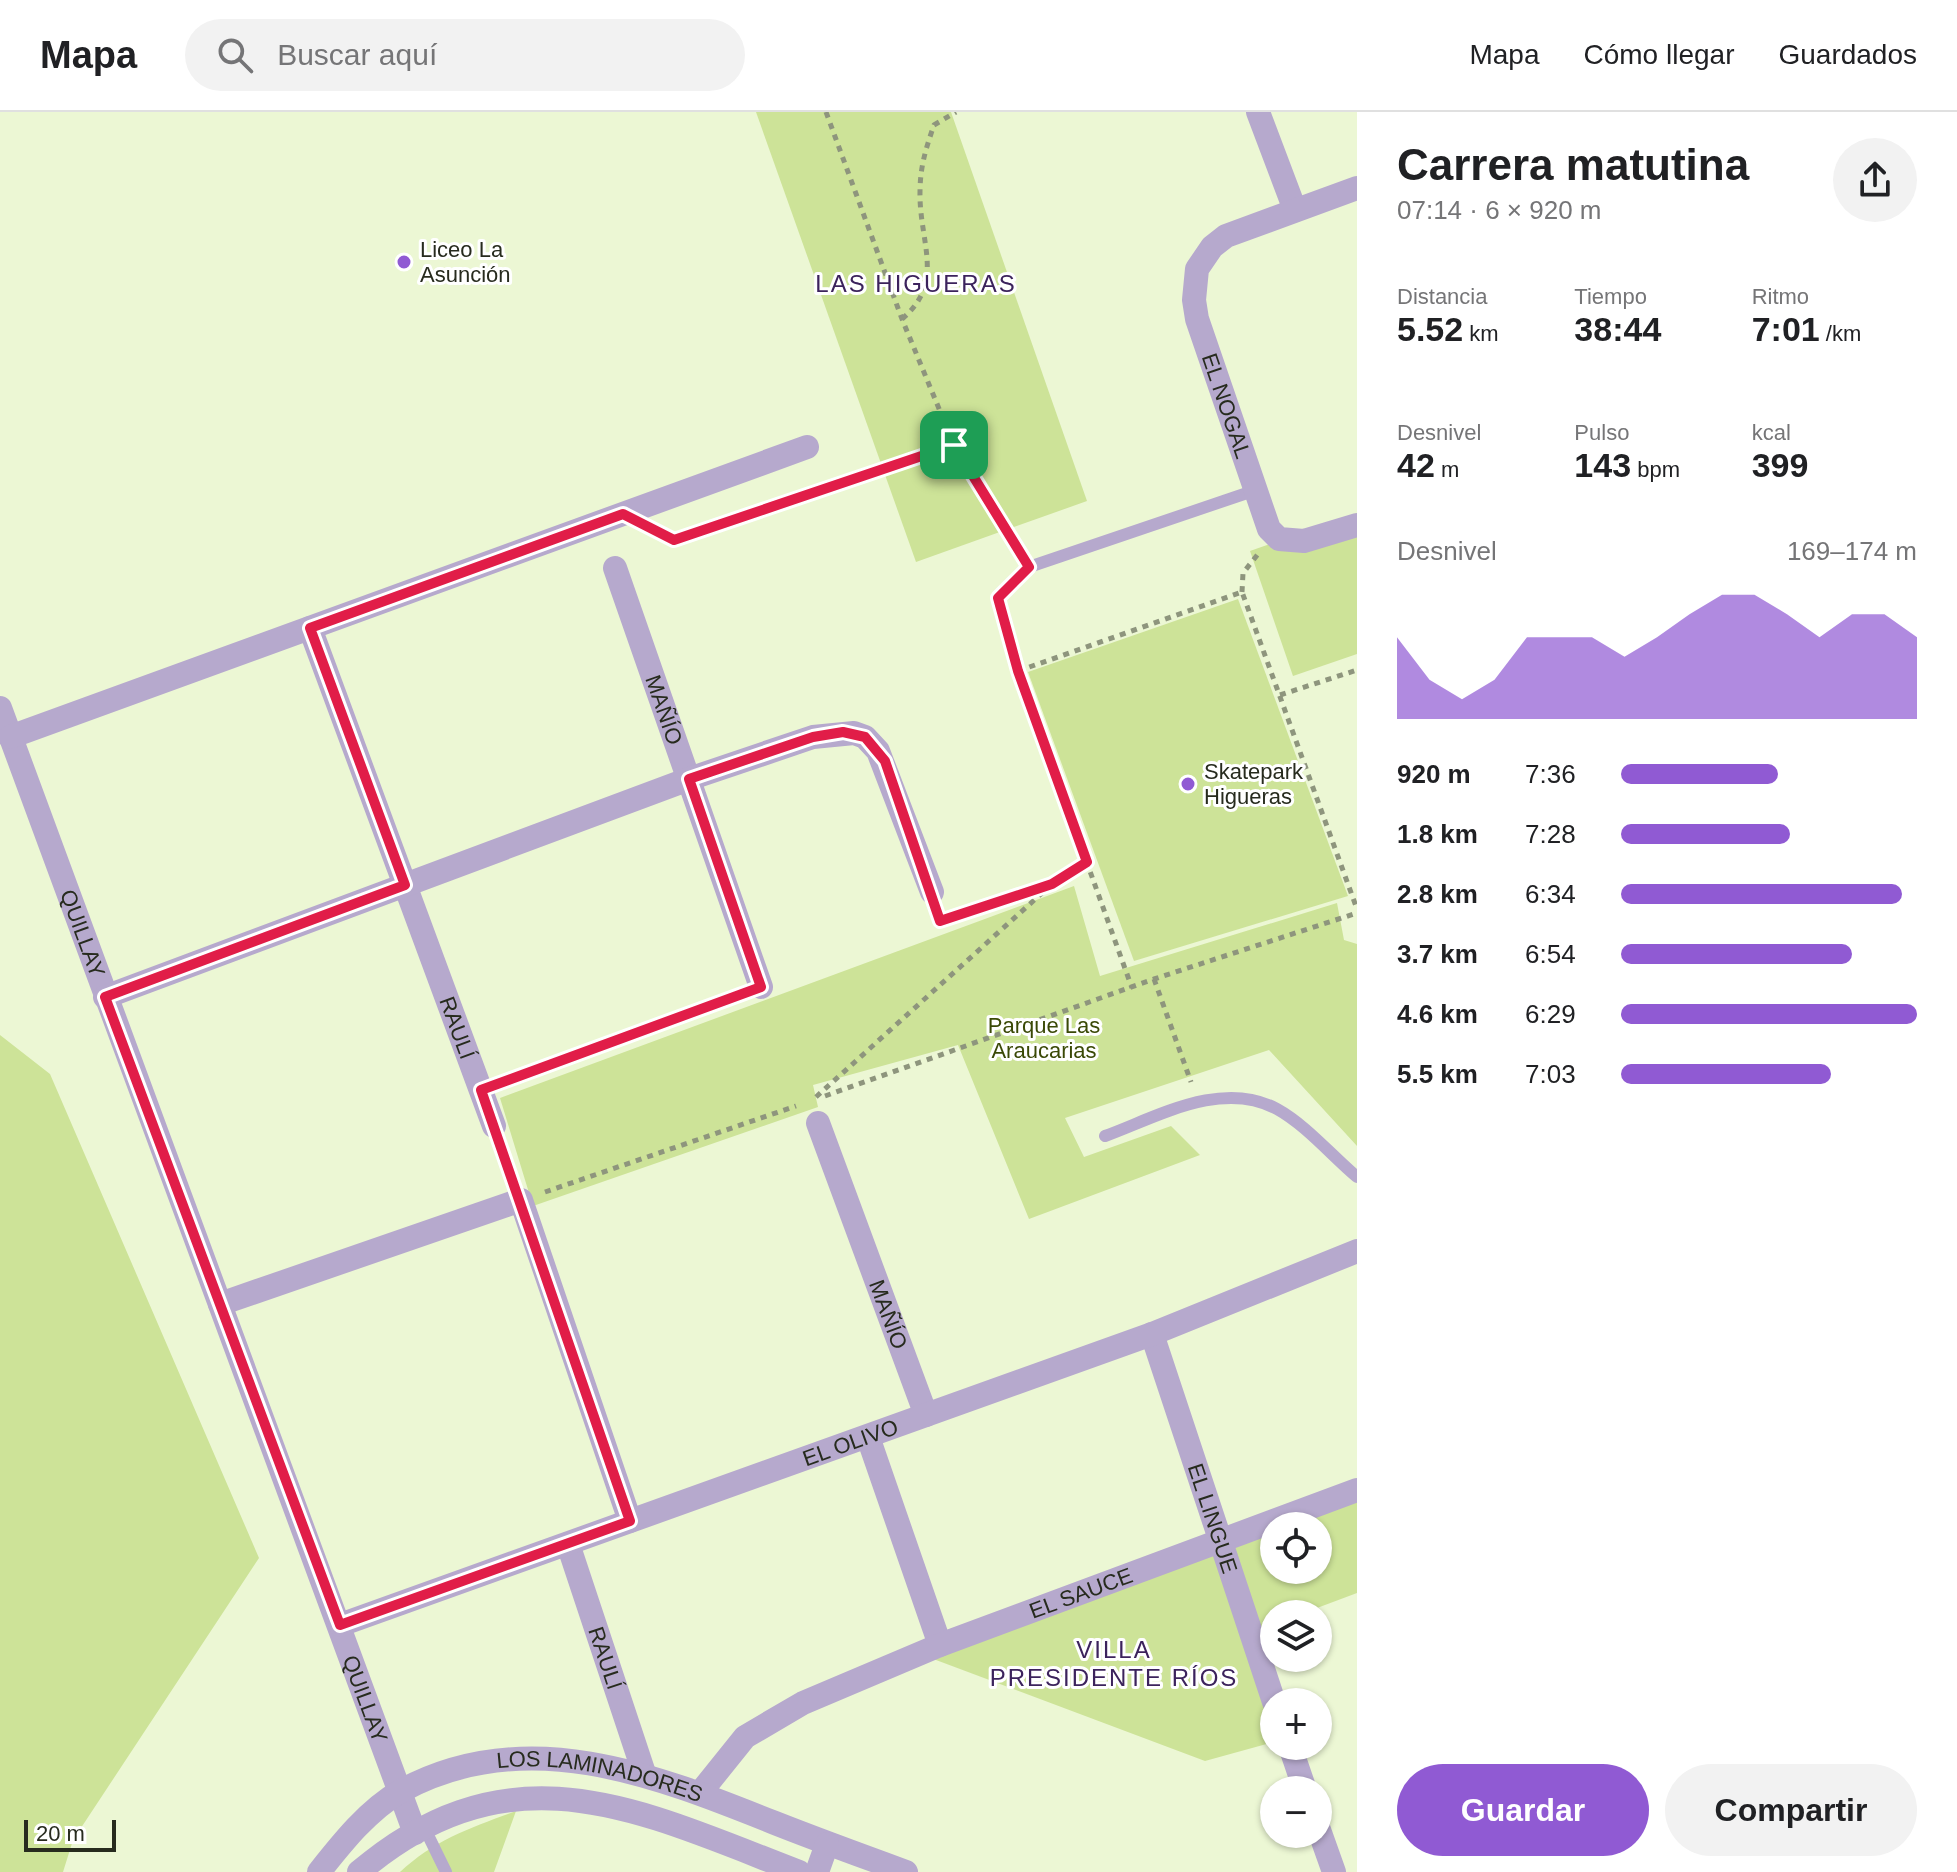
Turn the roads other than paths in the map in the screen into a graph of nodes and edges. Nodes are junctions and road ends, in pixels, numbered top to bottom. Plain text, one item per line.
1 (1258, 112) edge
2 (1357, 189) edge
3 (1295, 210) junction
4 (807, 447) dead end
5 (1256, 490) junction
6 (1357, 525) edge
7 (1029, 567) road end
8 (615, 568) dead end
9 (310, 628) junction
10 (0, 708) edge
11 (8, 744) edge
12 (689, 779) junction
13 (405, 885) junction
14 (932, 892) road end
15 (761, 987) road end
16 (105, 997) junction
17 (814, 1112) road end
18 (494, 1126) road end
19 (1105, 1136) dead end
20 (1357, 1177) edge
21 (1357, 1251) edge
22 (220, 1304) junction
23 (1152, 1334) junction
24 (926, 1415) junction
25 (868, 1437) junction
26 (1357, 1490) edge
27 (630, 1521) junction
28 (568, 1544) junction
29 (1219, 1544) junction
30 (340, 1625) junction
31 (940, 1645) junction
32 (1269, 1688) edge
33 (644, 1773) junction
34 (400, 1792) junction
35 (700, 1793) junction
36 (420, 1830) junction
37 (827, 1844) junction
38 (1325, 1848) edge
39 (319, 1872) edge
40 (359, 1872) edge
41 (446, 1872) edge
42 (799, 1872) edge
43 (817, 1872) edge
44 (906, 1872) edge
45 (1334, 1872) edge

1 - 3 street
2 - 3 street, EL NOGAL
3 - 5 street, EL NOGAL
4 - 9 street
5 - 6 street, EL NOGAL
5 - 7 lane
8 - 12 street, MAÑÍO
9 - 11 street
9 - 13 street, RAULÍ
10 - 11 street, QUILLAY
11 - 16 street, QUILLAY
12 - 13 street
12 - 14 street
12 - 15 street, MAÑÍO
13 - 16 street
13 - 18 street, RAULÍ
16 - 22 street, QUILLAY
17 - 24 street, MAÑÍO
19 - 20 lane
21 - 23 street, EL OLIVO
22 - 27 street
22 - 30 street, QUILLAY
23 - 24 street, EL OLIVO
23 - 29 street, EL LINGUE
24 - 25 street, EL OLIVO
25 - 27 street, EL OLIVO
25 - 31 street
26 - 29 street, EL SAUCE
27 - 28 street, EL OLIVO
28 - 30 street, EL OLIVO
28 - 33 street, RAULÍ
29 - 31 street, EL SAUCE
29 - 32 street, EL LINGUE
30 - 34 street, QUILLAY
31 - 35 street, EL SAUCE
33 - 34 street, LOS LAMINADORES
33 - 35 street, LOS LAMINADORES
34 - 36 street, QUILLAY
34 - 39 street, LOS LAMINADORES
35 - 37 street, LOS LAMINADORES
36 - 40 street, LOS LAMINADORES
36 - 41 lane
36 - 42 street, LOS LAMINADORES
37 - 43 street
37 - 44 street, LOS LAMINADORES
38 - 45 street

